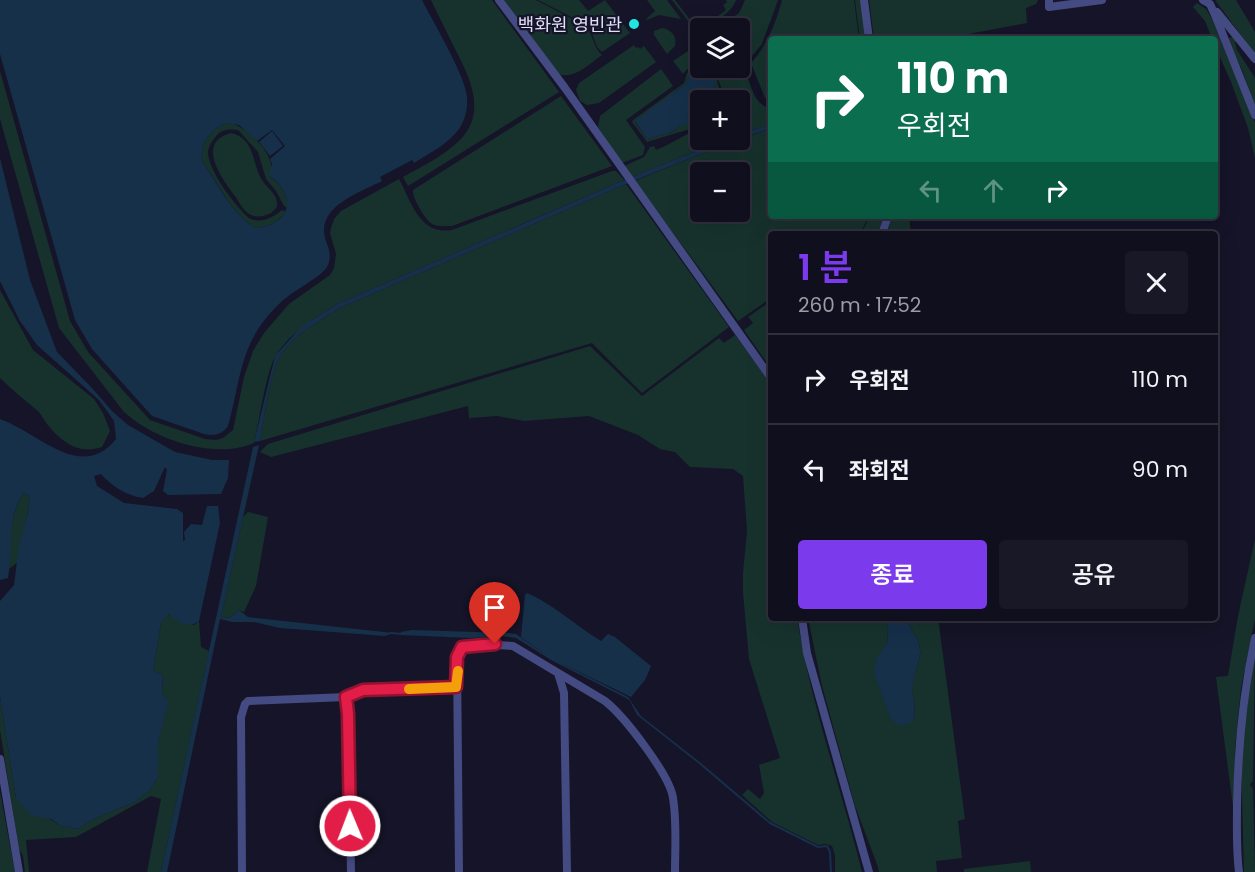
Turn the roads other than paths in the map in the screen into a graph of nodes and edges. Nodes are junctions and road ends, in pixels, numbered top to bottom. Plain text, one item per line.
1 (499, 0) edge
2 (864, 0) edge
3 (1048, 0) edge
4 (1101, 0) edge
5 (1207, 1) edge
6 (869, 36) edge
7 (1255, 59) edge
8 (1255, 116) edge
9 (768, 374) edge
10 (802, 621) edge
11 (1255, 638) edge
12 (558, 673) junction
13 (456, 687) junction
14 (346, 697) junction
15 (0, 759) edge
16 (19, 872) edge
17 (242, 872) edge
18 (351, 872) edge
19 (459, 872) edge
20 (567, 872) edge
21 (675, 872) edge
22 (869, 872) edge
23 (1239, 872) edge

1 - 9 street
2 - 6 street
3 - 4 street
5 - 7 street
5 - 8 street
10 - 22 street
11 - 23 street
12 - 13 street
12 - 20 street
12 - 21 street
13 - 14 street
13 - 19 street
14 - 17 street
14 - 18 street
15 - 16 street

